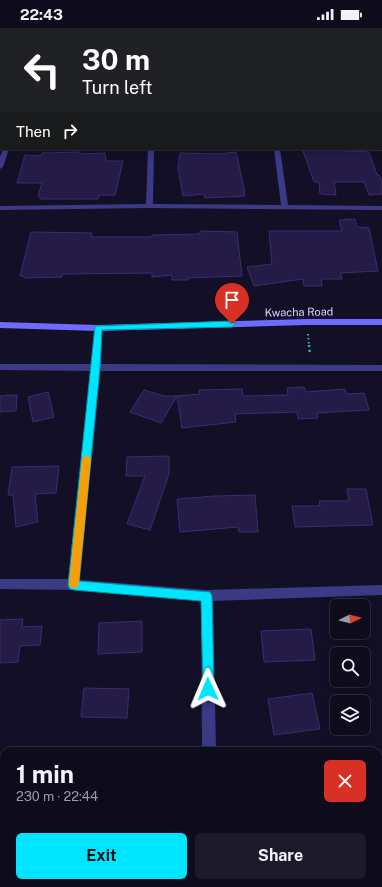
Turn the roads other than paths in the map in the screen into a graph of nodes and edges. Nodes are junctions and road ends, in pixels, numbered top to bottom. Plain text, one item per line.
1 (6, 150) edge
2 (151, 150) edge
3 (277, 150) edge
4 (0, 167) edge
5 (149, 206) junction
6 (285, 206) junction
7 (0, 208) edge
8 (382, 208) edge
9 (382, 322) edge
10 (0, 325) edge
11 (98, 328) junction
12 (0, 367) edge
13 (96, 368) junction
14 (382, 368) edge
15 (0, 584) edge
16 (74, 585) junction
17 (382, 590) edge
18 (207, 596) junction
19 (209, 747) edge

1 - 4 street
2 - 5 street
3 - 6 street
5 - 6 street
5 - 7 street
6 - 8 street
9 - 11 main road, Kwacha Road
10 - 11 main road, Kwacha Road
11 - 13 street
12 - 13 street
13 - 14 street
13 - 16 street
15 - 16 street
16 - 18 street
17 - 18 street
18 - 19 street

